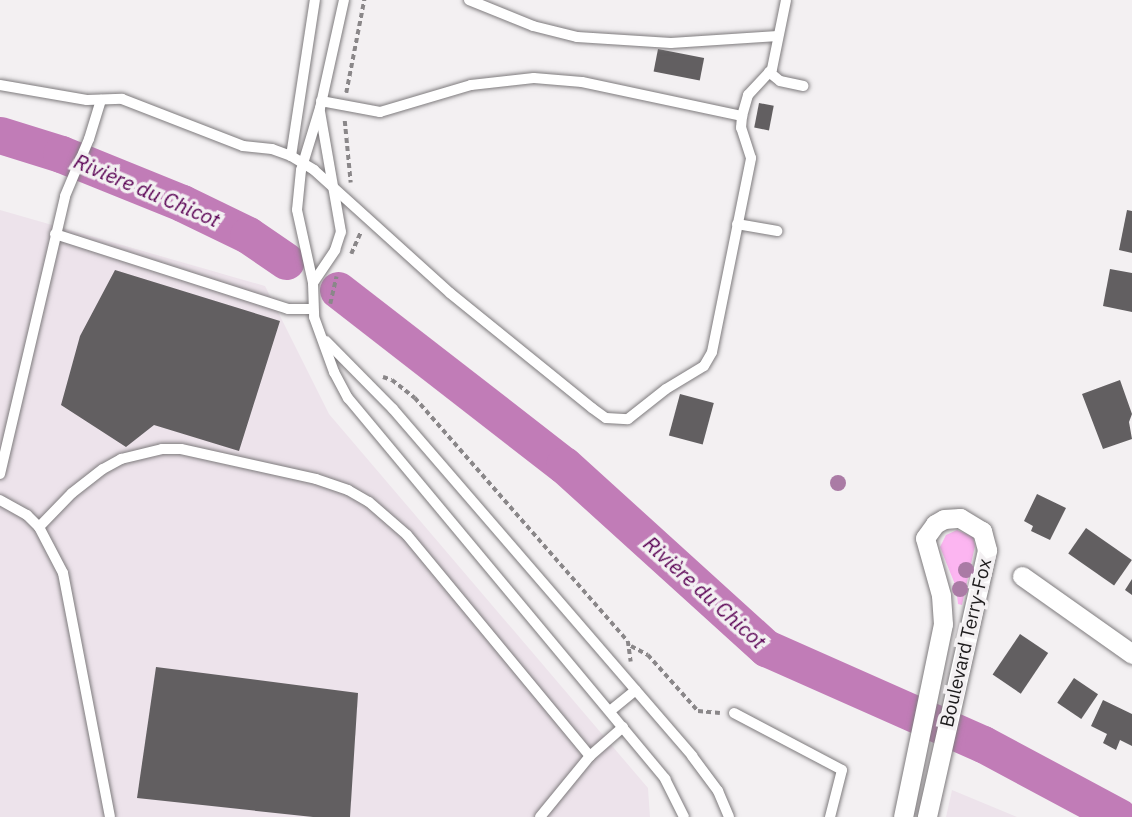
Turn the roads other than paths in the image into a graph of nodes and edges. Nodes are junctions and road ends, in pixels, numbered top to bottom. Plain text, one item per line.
1 (315, 0) edge
2 (344, 0) edge
3 (469, 0) edge
4 (786, 0) edge
5 (778, 36) junction
6 (769, 72) junction
7 (0, 85) edge
8 (803, 86) dead end
9 (101, 100) junction
10 (320, 105) junction
11 (742, 116) junction
12 (291, 156) junction
13 (303, 162) junction
14 (334, 187) junction
15 (737, 224) junction
16 (777, 231) dead end
17 (55, 234) junction
18 (313, 284) junction
19 (313, 309) junction
20 (323, 339) junction
21 (0, 474) edge
22 (0, 500) edge
23 (39, 527) junction
24 (1022, 576) dead end
25 (1132, 654) edge
26 (636, 690) junction
27 (610, 712) junction
28 (734, 713) road end
29 (623, 727) junction
30 (590, 756) junction
31 (110, 817) edge
32 (540, 817) edge
33 (684, 817) edge
34 (729, 817) edge
35 (830, 817) edge
36 (903, 817) edge
37 (927, 817) edge

1 - 12 lane
2 - 10 lane
3 - 5 lane
4 - 5 lane
5 - 6 lane
6 - 8 lane
6 - 11 lane
7 - 9 lane
9 - 12 lane
9 - 17 lane
10 - 11 lane
10 - 13 lane
10 - 14 lane
11 - 15 lane
12 - 13 lane
13 - 14 lane
13 - 18 lane
14 - 15 lane
14 - 18 lane
15 - 16 lane
17 - 19 lane
17 - 21 lane
18 - 19 lane
19 - 20 lane
20 - 26 lane
20 - 27 lane
22 - 23 lane
23 - 30 lane
23 - 31 lane
24 - 25 street
26 - 27 lane
26 - 34 lane
27 - 29 lane
28 - 35 lane
29 - 30 lane
29 - 33 lane
30 - 32 lane
36 - 37 street, Boulevard Terry-Fox

